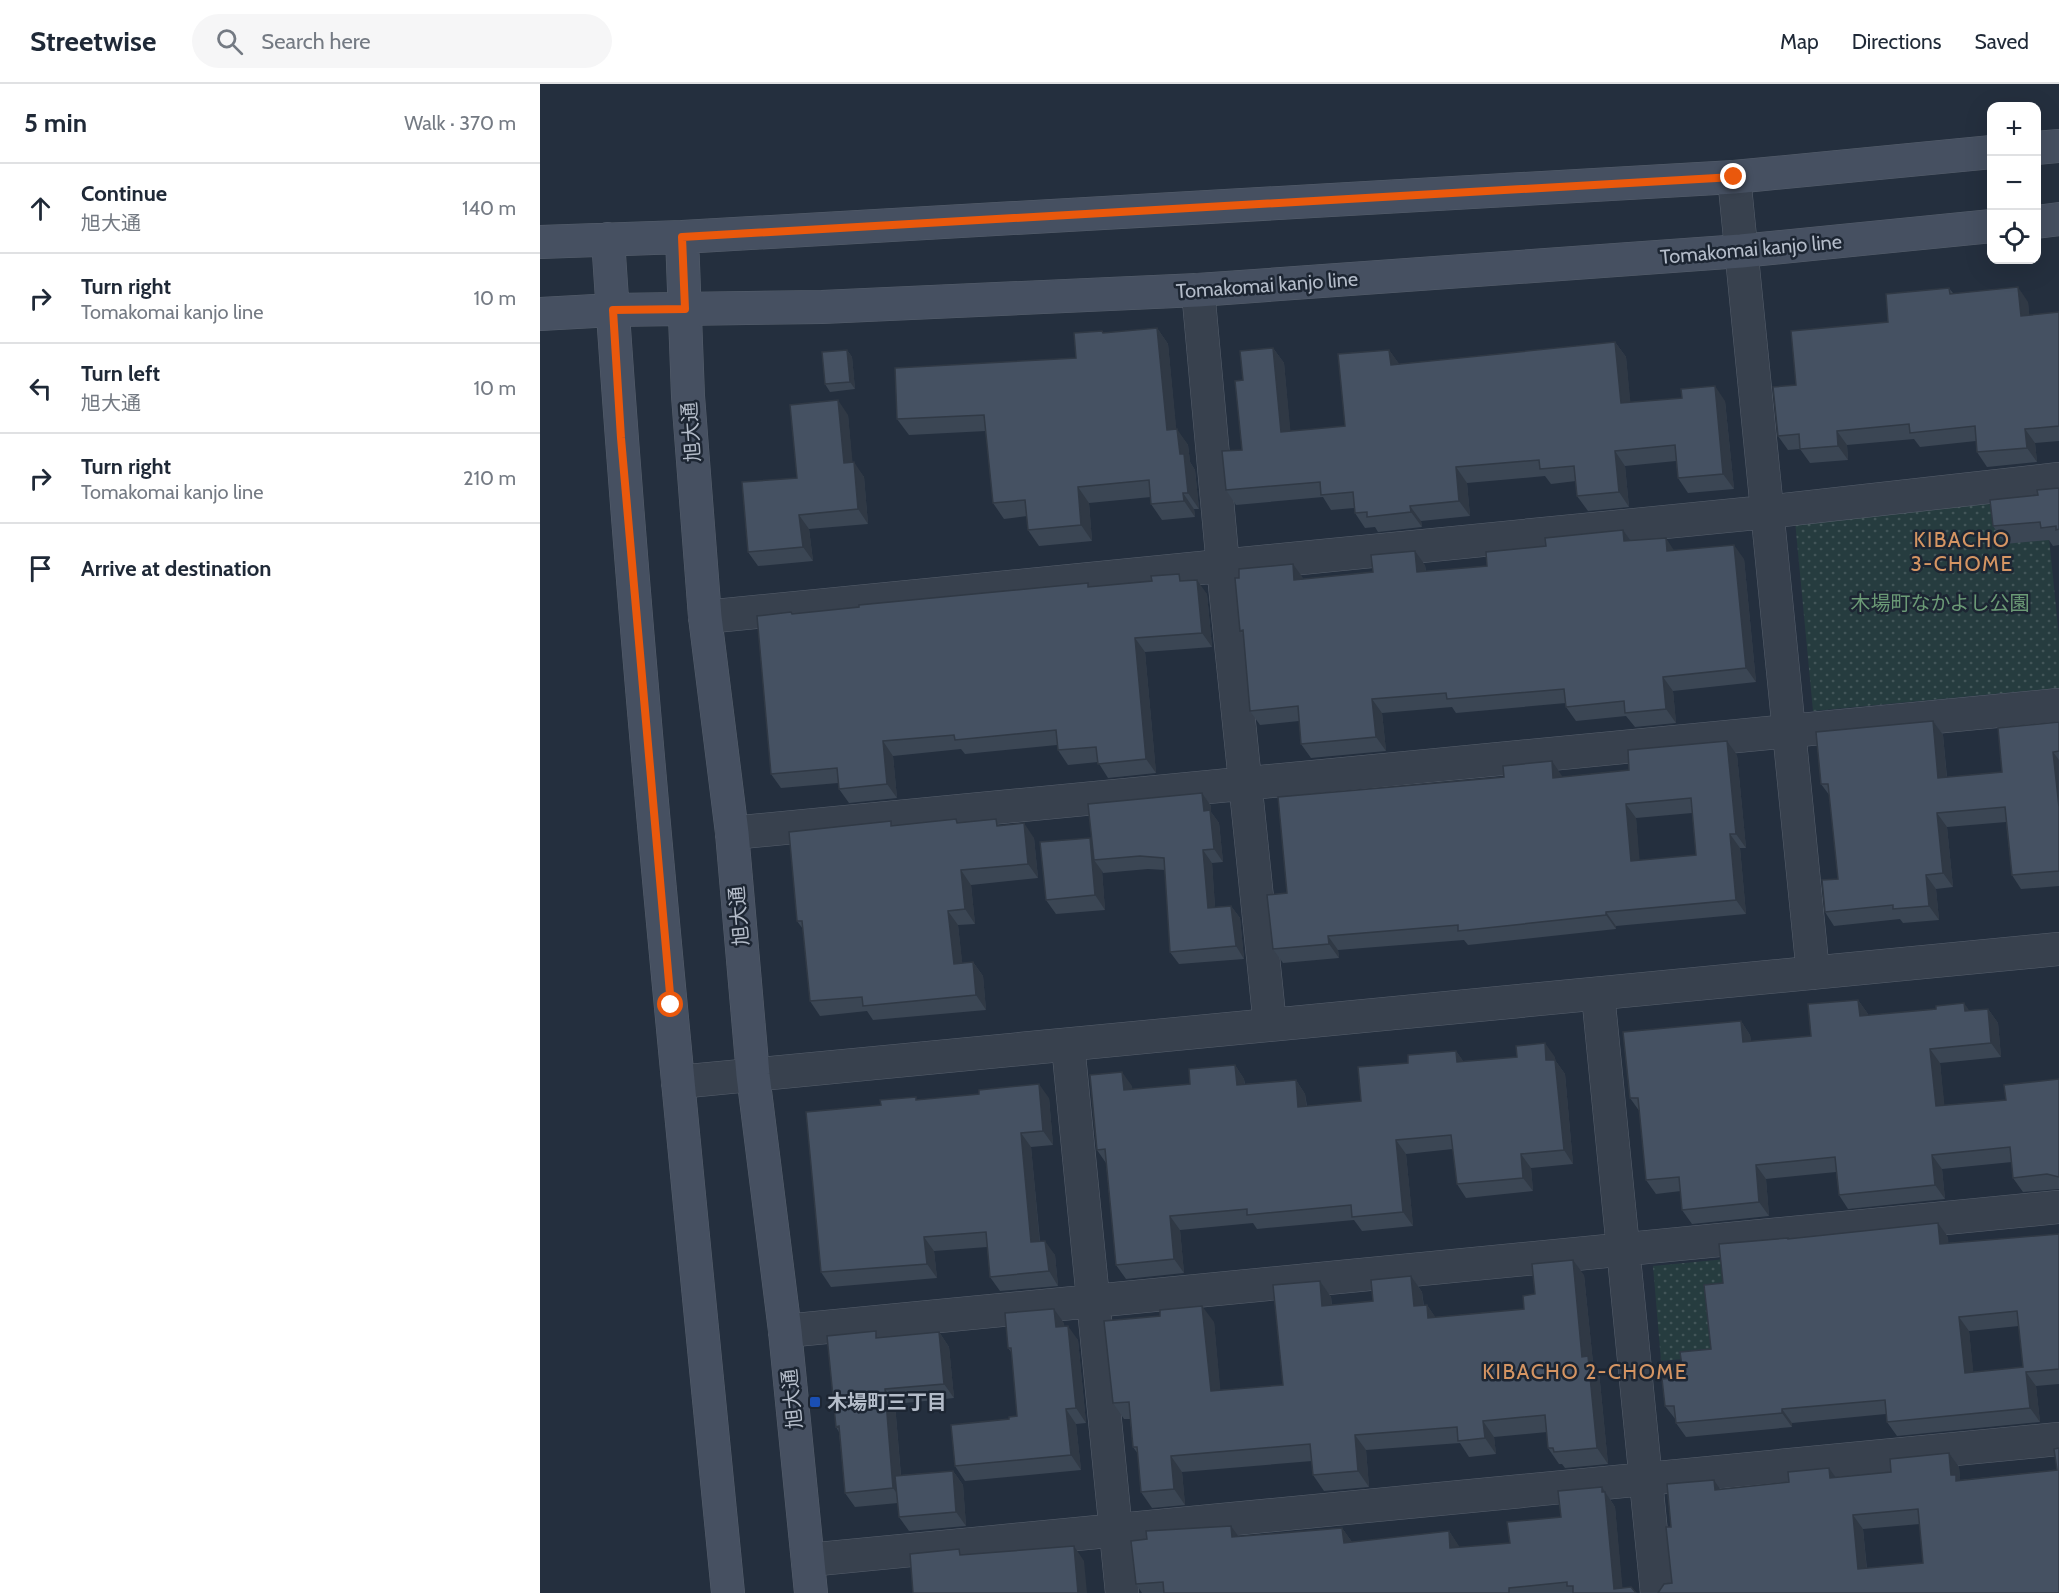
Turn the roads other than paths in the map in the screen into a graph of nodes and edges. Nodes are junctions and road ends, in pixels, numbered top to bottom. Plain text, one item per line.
1 (2059, 146) edge
2 (2041, 148) edge
3 (1987, 152) edge
4 (1734, 177) junction
5 (2059, 219) edge
6 (2041, 221) edge
7 (1987, 226) edge
8 (682, 237) junction
9 (608, 239) junction
10 (540, 242) edge
11 (1741, 251) junction
12 (1198, 290) junction
13 (685, 309) junction
14 (613, 310) junction
15 (540, 314) edge
16 (2059, 479) edge
17 (1766, 512) junction
18 (1223, 566) junction
19 (705, 617) junction
20 (2059, 705) edge
21 (1789, 731) junction
22 (1247, 783) junction
23 (732, 833) junction
24 (2059, 949) edge
25 (1813, 973) junction
26 (1598, 994) junction
27 (1270, 1025) junction
28 (1068, 1045) junction
29 (753, 1075) junction
30 (678, 1083) junction
31 (2059, 1208) edge
32 (1623, 1250) junction
33 (1093, 1301) junction
34 (785, 1331) junction
35 (2059, 1439) edge
36 (1646, 1479) junction
37 (1116, 1530) junction
38 (808, 1560) junction
39 (728, 1593) edge
40 (812, 1593) edge
41 (1122, 1593) edge
42 (1657, 1593) edge

1 - 2 main road
3 - 4 main road
4 - 8 main road
4 - 11 street
5 - 6 main road
7 - 11 main road, Tomakomai kanjo line
8 - 9 main road
8 - 13 main road, 旭大通
9 - 10 main road
9 - 14 main road
11 - 12 main road, Tomakomai kanjo line
11 - 17 street
12 - 13 main road, Tomakomai kanjo line
12 - 18 street
13 - 14 main road, Tomakomai kanjo line
13 - 19 main road, 旭大通
14 - 15 main road, Tomakomai kanjo line
14 - 30 main road
16 - 17 street
17 - 18 street
17 - 21 street
18 - 19 street
18 - 22 street
19 - 23 main road, 旭大通
20 - 21 street
21 - 22 street
21 - 25 street
22 - 23 street
22 - 27 street
23 - 29 main road, 旭大通
24 - 25 street
25 - 26 street
26 - 27 street
26 - 32 street
27 - 28 street
28 - 29 street
28 - 33 street
29 - 30 street
29 - 34 main road, 旭大通
30 - 39 main road
31 - 32 street
32 - 33 street
32 - 36 street
33 - 34 street
33 - 37 street
34 - 38 main road, 旭大通
35 - 36 street
36 - 37 street
36 - 42 street
37 - 38 street
37 - 41 street
38 - 40 main road, 旭大通

